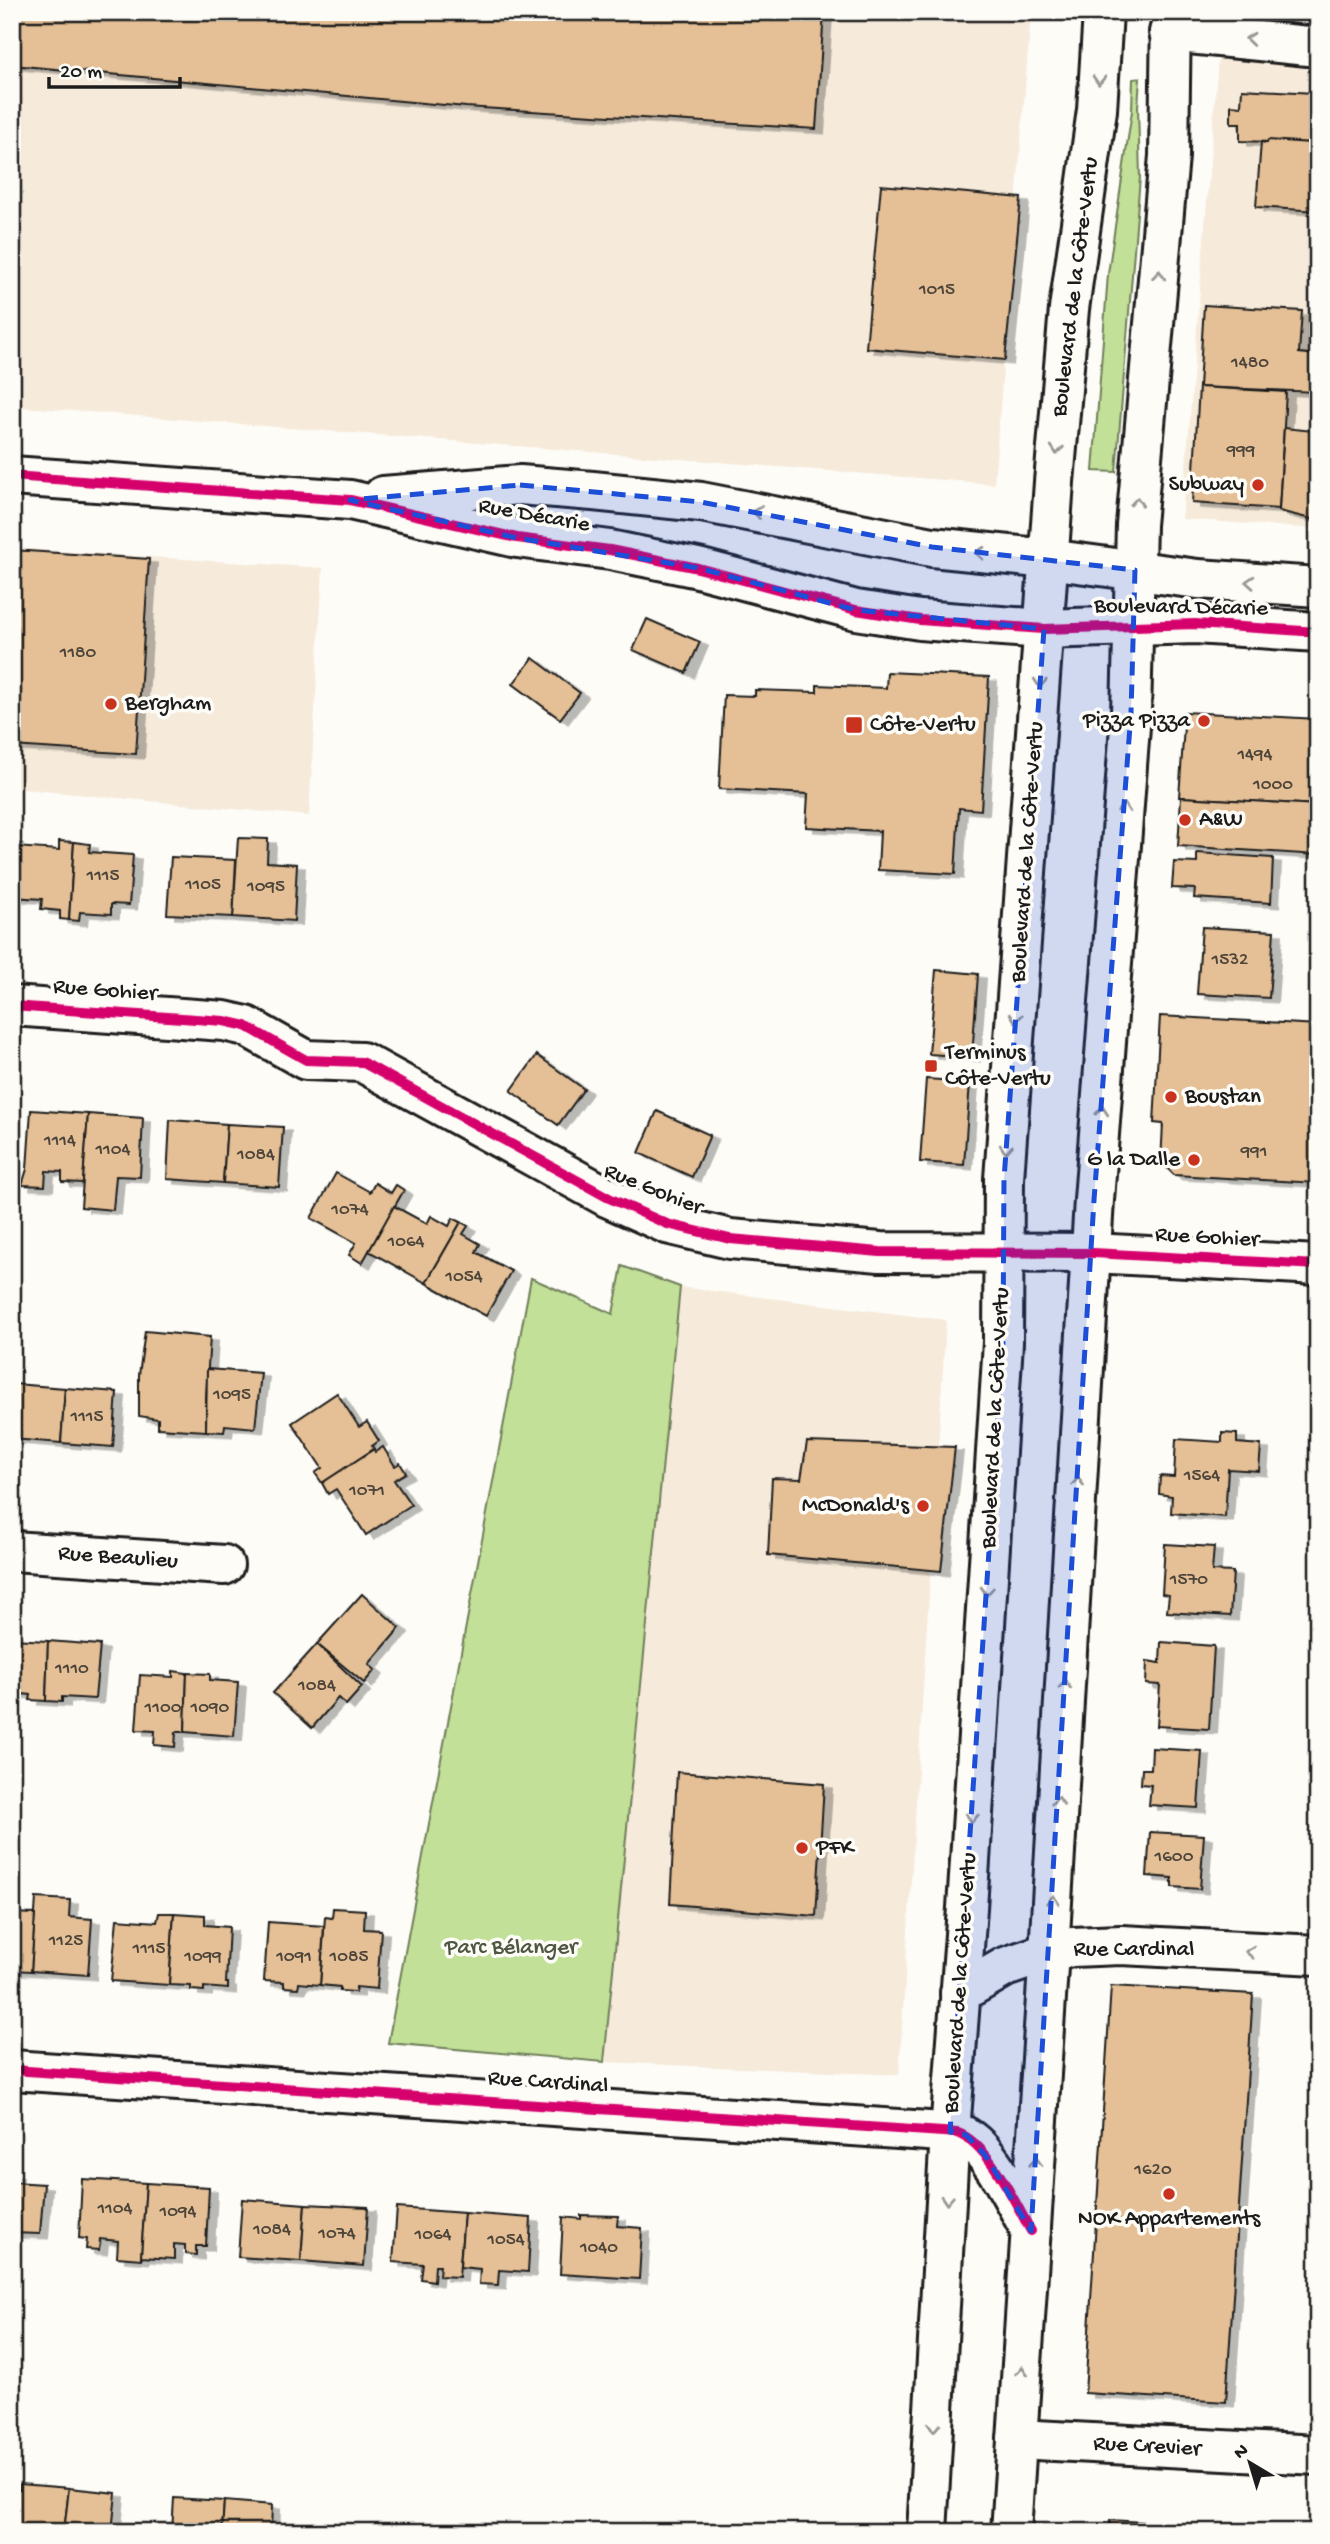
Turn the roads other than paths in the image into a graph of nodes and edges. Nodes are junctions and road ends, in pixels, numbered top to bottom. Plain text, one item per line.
1 (1103, 12) edge
2 (1170, 22) edge
3 (1318, 47) edge
4 (12, 476) edge
5 (350, 499) junction
6 (1048, 559) junction
7 (1135, 570) junction
8 (1318, 587) edge
9 (1132, 627) junction
10 (1044, 629) junction
11 (1318, 632) edge
12 (12, 1006) edge
13 (1093, 1253) junction
14 (1004, 1254) junction
15 (1318, 1265) edge
16 (12, 1551) edge
17 (224, 1565) dead end
18 (1049, 1952) junction
19 (1318, 1955) edge
20 (960, 1993) junction
21 (12, 2070) edge
22 (950, 2132) junction
23 (1031, 2231) junction
24 (1017, 2439) junction
25 (1318, 2455) edge
26 (927, 2532) edge
27 (1011, 2532) edge

1 -> 6 street, Boulevard de la Côte-Vertu
3 -> 2 street
7 -> 2 street
4 - 5 street, Rue Décarie
6 -> 5 street, Rue Décarie
5 - 10 street, Rue Décarie
6 - 7 street, Boulevard Décarie
6 - 10 street, Boulevard de la Côte-Vertu
8 -> 7 street, Boulevard Décarie
7 - 9 street
9 - 10 street, Boulevard Décarie
9 - 11 street, Boulevard Décarie
13 -> 9 street
10 -> 14 street, Boulevard de la Côte-Vertu
12 - 14 street, Rue Gohier
13 - 14 street, Rue Gohier
13 - 15 street, Rue Gohier
18 -> 13 street
14 -> 20 street, Boulevard de la Côte-Vertu
16 - 17 street, Rue Beaulieu
19 -> 18 street, Rue Cardinal
18 - 20 street, Rue Cardinal
23 -> 18 street
20 - 22 street, Boulevard de la Côte-Vertu
21 - 22 street, Rue Cardinal
22 - 23 street, Rue Cardinal
22 -> 26 street, Boulevard de la Côte-Vertu
24 -> 23 street
24 - 25 street, Rue Crevier
24 - 27 street

